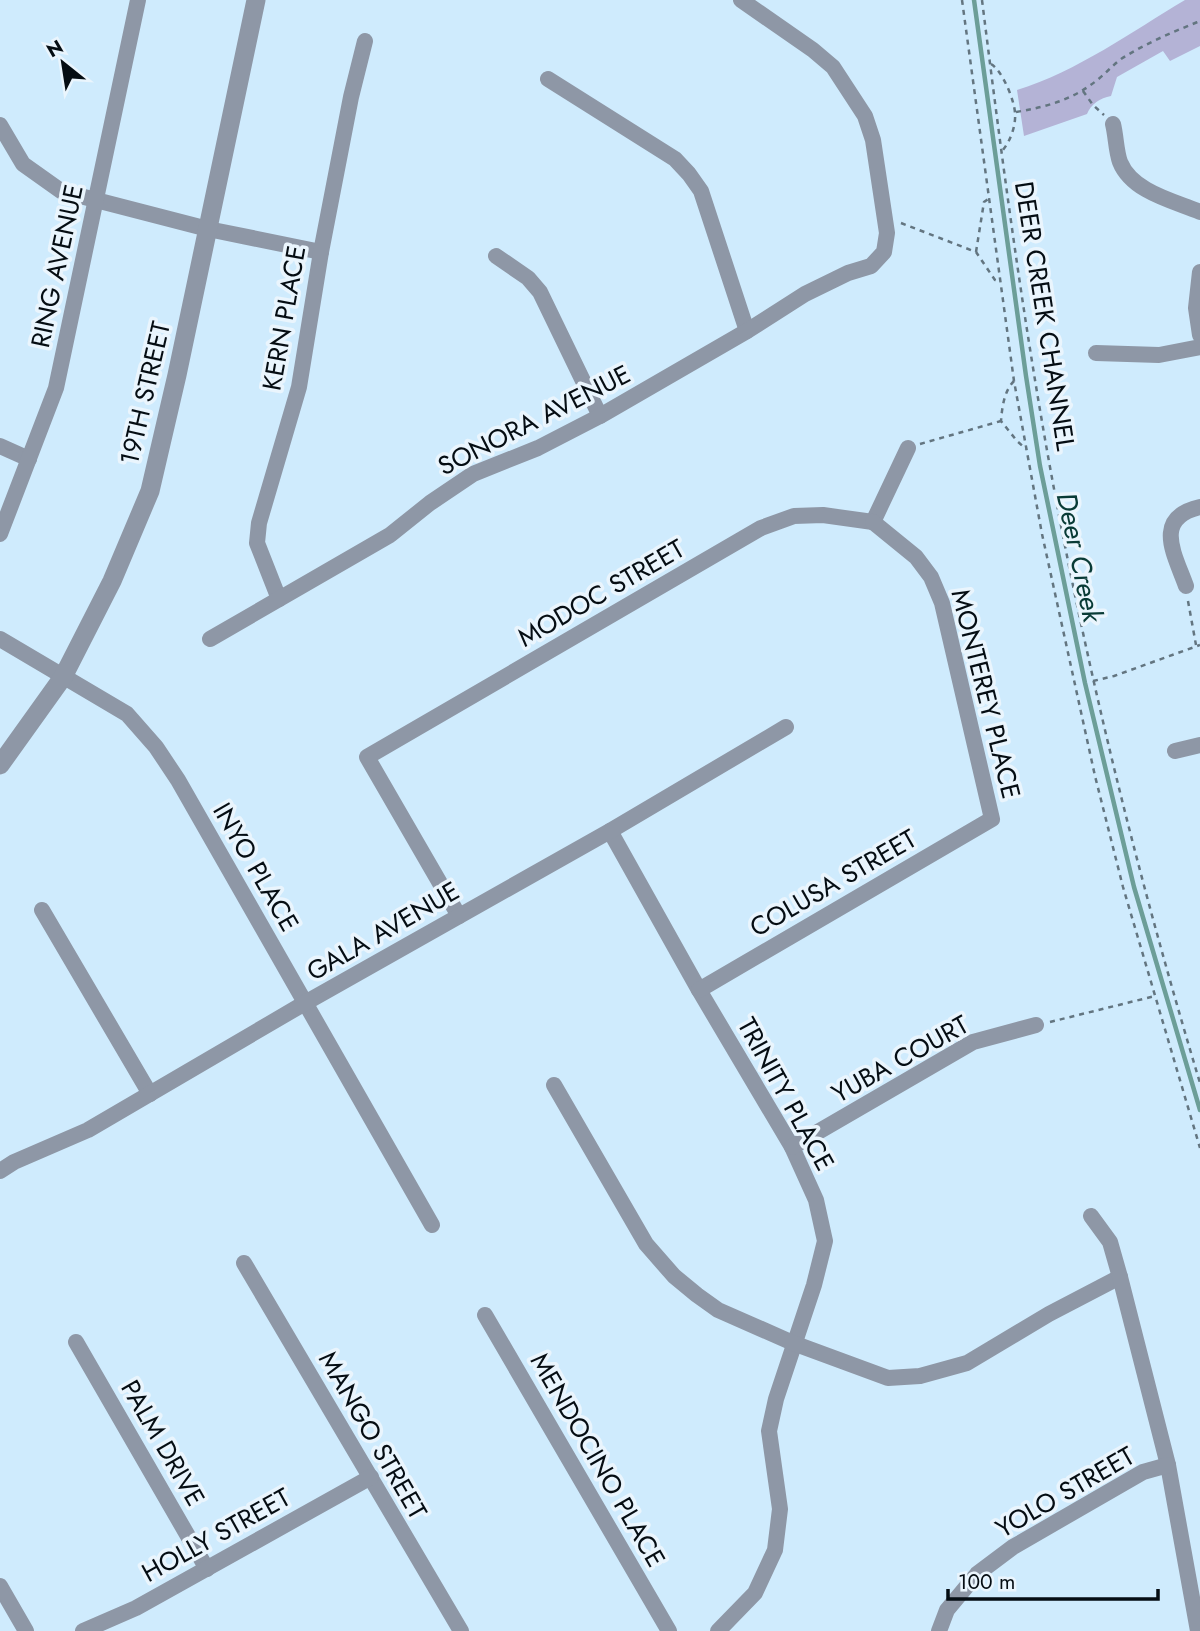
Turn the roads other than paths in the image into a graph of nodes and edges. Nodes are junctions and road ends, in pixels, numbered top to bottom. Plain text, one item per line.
1 (138, 0) edge
2 (256, 0) edge
3 (741, 0) edge
4 (365, 41) dead end
5 (548, 79) dead end
6 (1113, 124) road end
7 (0, 125) edge
8 (96, 202) junction
9 (1200, 212) edge
10 (208, 229) junction
11 (321, 252) junction
12 (496, 256) dead end
13 (1200, 272) edge
14 (747, 331) junction
15 (1200, 335) edge
16 (1200, 347) edge
17 (1096, 353) dead end
18 (600, 416) junction
19 (0, 446) edge
20 (908, 448) road end
21 (29, 459) junction
22 (1200, 507) edge
23 (873, 522) junction
24 (0, 534) edge
25 (1186, 586) road end
26 (279, 599) junction
27 (0, 639) edge
28 (210, 639) dead end
29 (63, 677) junction
30 (786, 727) dead end
31 (1200, 745) edge
32 (1175, 751) dead end
33 (0, 765) edge
34 (992, 819) joint
35 (610, 831) junction
36 (42, 910) dead end
37 (459, 916) junction
38 (699, 990) junction
39 (305, 1003) junction
40 (1036, 1025) road end
41 (554, 1085) dead end
42 (150, 1094) junction
43 (792, 1147) junction
44 (0, 1171) edge
45 (1091, 1216) dead end
46 (432, 1225) dead end
47 (244, 1263) dead end
48 (1120, 1276) junction
49 (485, 1314) dead end
50 (76, 1342) dead end
51 (793, 1343) junction
52 (1168, 1465) junction
53 (371, 1477) junction
54 (207, 1569) junction
55 (0, 1586) edge
56 (26, 1631) edge
57 (83, 1631) edge
58 (461, 1631) edge
59 (670, 1631) edge
60 (718, 1631) edge
61 (939, 1631) edge
62 (1198, 1631) edge

1 - 8 street, RING AVENUE
2 - 10 street, 19TH STREET
3 - 14 street, SONORA AVENUE
4 - 11 street, KERN PLACE
5 - 14 street
6 - 9 street
7 - 8 street
8 - 10 street
8 - 21 street, RING AVENUE
10 - 11 street
10 - 29 street, 19TH STREET
11 - 26 street, KERN PLACE
12 - 18 street
13 - 15 street
14 - 18 street, SONORA AVENUE
16 - 17 street
18 - 26 street, SONORA AVENUE
19 - 21 street
20 - 23 street
21 - 24 street, RING AVENUE
22 - 25 street
23 - 34 street, MONTEREY PLACE
23 - 37 street, MODOC STREET
26 - 28 street, SONORA AVENUE
27 - 29 street
29 - 33 street, 19TH STREET
29 - 39 street, INYO PLACE
30 - 35 street, GALA AVENUE
31 - 32 street
34 - 38 street, COLUSA STREET
35 - 37 street, GALA AVENUE
35 - 38 street, TRINITY PLACE
36 - 42 street
37 - 39 street, GALA AVENUE
38 - 43 street, TRINITY PLACE
39 - 42 street, GALA AVENUE
39 - 46 street, INYO PLACE
40 - 43 street, YUBA COURT
41 - 51 street
42 - 44 street, GALA AVENUE
43 - 51 street, TRINITY PLACE
45 - 48 street
47 - 53 street, MANGO STREET
48 - 51 street
48 - 52 street
49 - 59 street, MENDOCINO PLACE
50 - 54 street, PALM DRIVE
51 - 60 street, TRINITY PLACE
52 - 61 street, YOLO STREET
52 - 62 street
53 - 54 street, HOLLY STREET
53 - 58 street, MANGO STREET
54 - 57 street, HOLLY STREET
55 - 56 street

